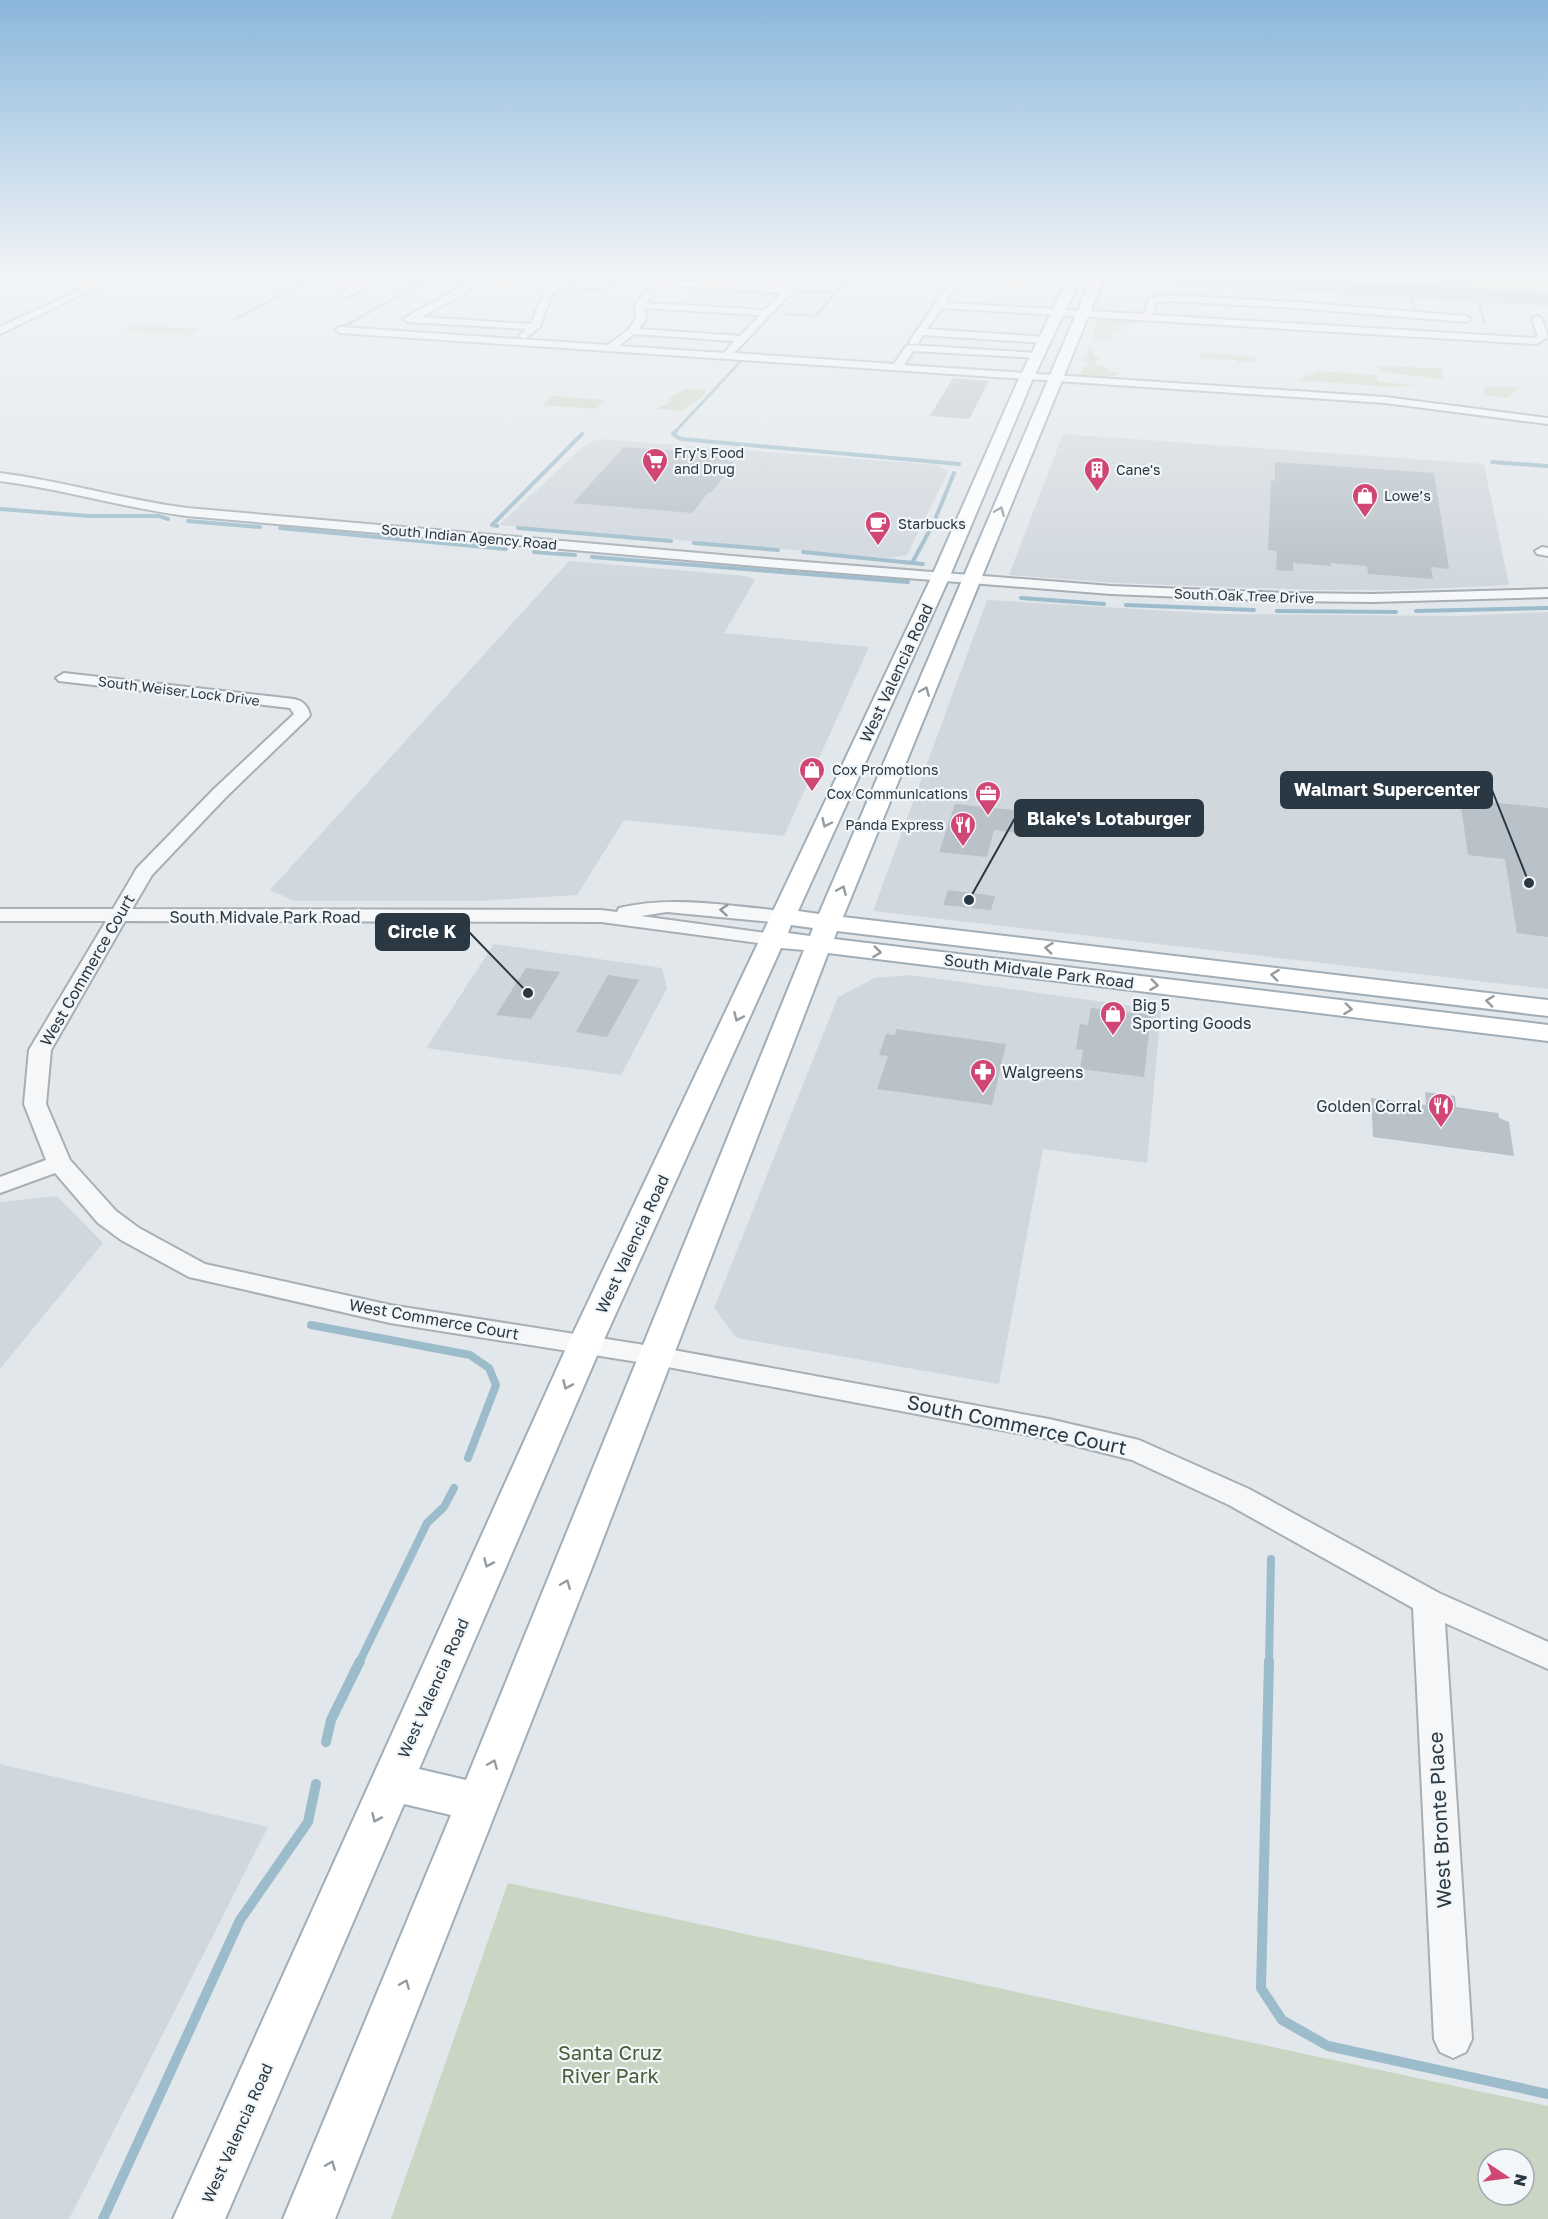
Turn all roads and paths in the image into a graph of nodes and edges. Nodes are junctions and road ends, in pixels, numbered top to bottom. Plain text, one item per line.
1 (1056, 378) edge
2 (1026, 379) edge
3 (1064, 379) edge
4 (1547, 424) edge
5 (985, 473) junction
6 (1015, 476) junction
7 (0, 477) edge
8 (940, 578) junction
9 (972, 581) junction
10 (1548, 593) edge
11 (64, 678) dead end
12 (294, 705) joint
13 (877, 714) junction
14 (914, 718) junction
15 (0, 915) edge
16 (119, 917) junction
17 (778, 928) junction
18 (823, 934) junction
19 (1548, 1008) edge
20 (1548, 1033) edge
21 (59, 1163) junction
22 (0, 1185) edge
23 (585, 1344) junction
24 (657, 1356) junction
25 (1428, 1602) junction
26 (1548, 1656) edge
27 (392, 1782) junction
28 (478, 1802) junction
29 (1453, 2038) dead end
30 (199, 2219) edge
31 (309, 2219) edge

1 - 6 main road, West Valencia Road
2 - 5 main road, West Valencia Road
3 - 4 street
5 - 6 main road
5 - 8 main road, West Valencia Road
9 -> 6 main road, West Valencia Road
7 - 8 street, South Indian Agency Road
8 - 9 street, South Oak Tree Drive
8 - 13 main road, West Valencia Road
9 - 10 street, South Oak Tree Drive
14 -> 9 main road, West Valencia Road
11 - 12 street, South Weiser Lock Drive
12 - 16 street, West Commerce Court
13 - 14 main road
13 -> 17 main road, West Valencia Road
18 -> 14 main road, West Valencia Road
15 - 16 street, South Midvale Park Road
16 - 17 street, South Midvale Park Road
16 - 21 street, West Commerce Court
17 - 18 main road, South Midvale Park Road
17 -> 23 main road, West Valencia Road
19 -> 18 main road, South Midvale Park Road
18 -> 20 main road, South Midvale Park Road
18 - 24 main road, West Valencia Road
21 - 22 street
21 - 23 street, West Commerce Court
23 - 24 street, South Commerce Court
23 -> 27 main road, West Valencia Road
24 - 25 street, South Commerce Court
28 -> 24 main road, West Valencia Road
25 - 26 street, South Commerce Court
25 - 29 street, West Bronte Place
27 - 28 main road
27 -> 30 main road, West Valencia Road
31 -> 28 main road, West Valencia Road

